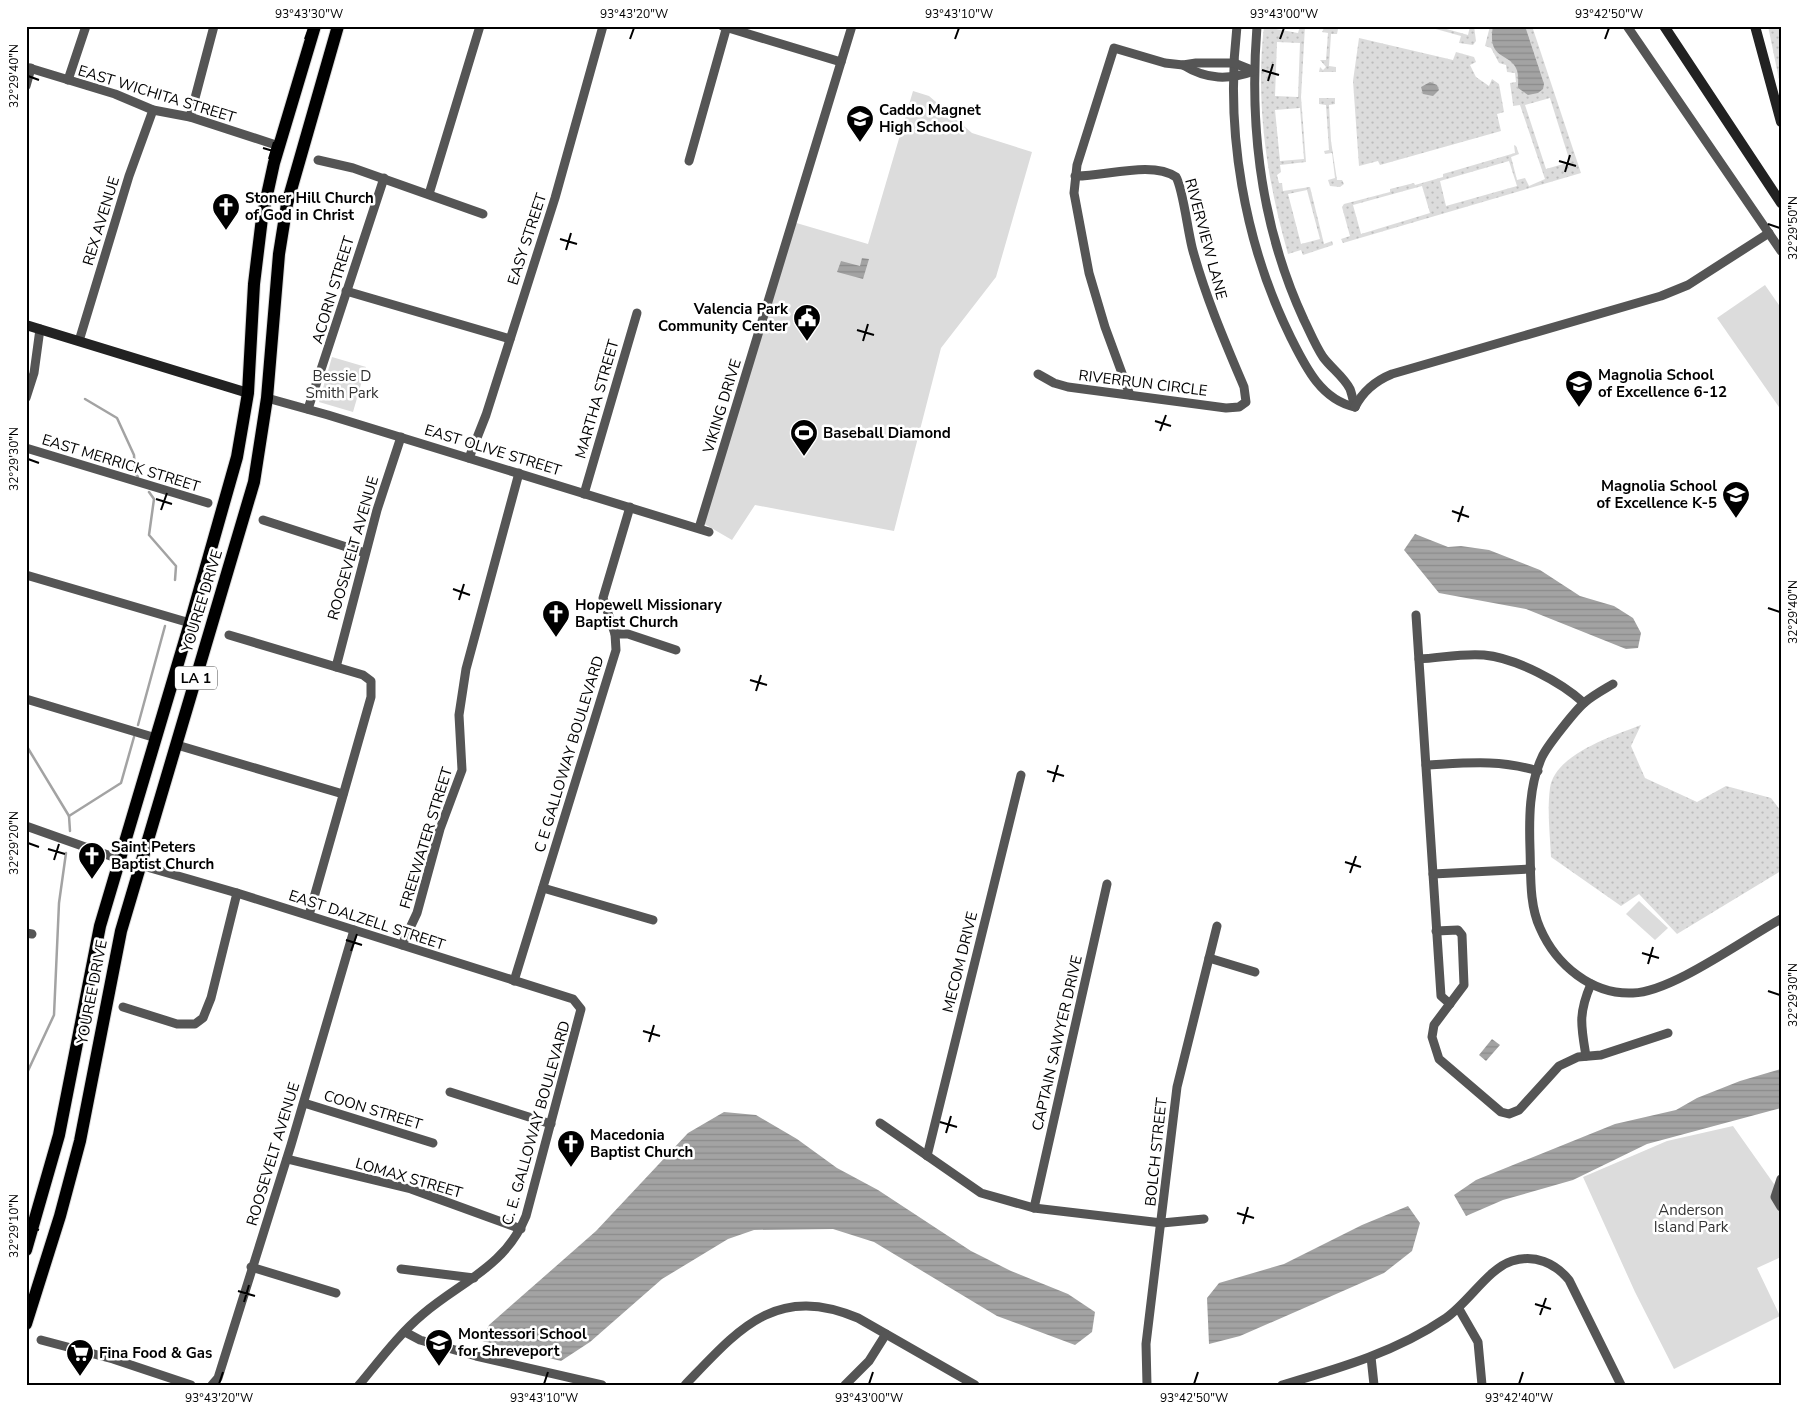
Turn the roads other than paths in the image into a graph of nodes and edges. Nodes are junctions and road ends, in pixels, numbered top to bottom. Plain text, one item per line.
1 (86, 26) edge
2 (214, 26) edge
3 (315, 26) edge
4 (338, 26) edge
5 (480, 26) edge
6 (603, 26) edge
7 (852, 26) edge
8 (1237, 26) edge
9 (1257, 26) edge
10 (1627, 26) edge
11 (1664, 26) edge
12 (1755, 26) edge
13 (1762, 26) edge
14 (725, 27) edge
15 (1234, 62) junction
16 (840, 65) junction
17 (1183, 65) junction
18 (29, 68) edge
19 (1254, 71) junction
20 (1234, 78) junction
21 (68, 80) junction
22 (26, 86) edge
23 (1774, 100) junction
24 (153, 110) junction
25 (190, 117) junction
26 (1781, 122) edge
27 (279, 146) junction
28 (318, 160) dead end
29 (689, 161) dead end
30 (1075, 176) junction
31 (384, 178) junction
32 (429, 194) junction
33 (1781, 203) edge
34 (483, 214) dead end
35 (1769, 233) junction
36 (1781, 251) edge
37 (346, 291) junction
38 (637, 313) dead end
39 (26, 325) edge
40 (40, 329) junction
41 (510, 339) junction
42 (80, 341) junction
43 (1038, 374) dead end
44 (248, 393) junction
45 (1130, 395) junction
46 (26, 398) edge
47 (267, 398) junction
48 (1246, 402) joint
49 (1355, 407) junction
50 (308, 409) junction
51 (401, 437) junction
52 (26, 448) edge
53 (469, 458) junction
54 (519, 473) junction
55 (584, 494) junction
56 (208, 503) dead end
57 (630, 507) junction
58 (263, 520) dead end
59 (699, 528) junction
60 (709, 532) dead end
61 (365, 553) junction
62 (26, 575) edge
63 (1416, 615) dead end
64 (190, 623) junction
65 (615, 634) junction
66 (229, 635) dead end
67 (676, 650) dead end
68 (1419, 659) junction
69 (336, 667) junction
70 (1612, 684) dead end
71 (26, 699) edge
72 (1584, 703) junction
73 (156, 738) junction
74 (176, 744) junction
75 (1426, 766) junction
76 (1538, 771) junction
77 (1021, 775) dead end
78 (343, 794) junction
79 (26, 826) edge
80 (119, 858) junction
81 (140, 865) junction
82 (1531, 869) junction
83 (1433, 874) junction
84 (1107, 884) dead end
85 (543, 888) junction
86 (237, 893) junction
87 (309, 916) junction
88 (652, 920) dead end
89 (1781, 920) edge
90 (1217, 926) dead end
91 (354, 930) junction
92 (1436, 931) junction
93 (402, 945) junction
94 (1209, 958) junction
95 (1255, 972) dead end
96 (514, 980) junction
97 (1591, 984) junction
98 (1450, 1004) junction
99 (123, 1007) dead end
100 (581, 1009) joint
101 (1668, 1032) dead end
102 (1586, 1056) junction
103 (450, 1092) dead end
104 (304, 1103) junction
105 (551, 1124) junction
106 (880, 1124) dead end
107 (433, 1143) dead end
108 (926, 1156) junction
109 (287, 1159) junction
110 (1781, 1179) edge
111 (1781, 1207) edge
112 (1034, 1208) junction
113 (1204, 1219) dead end
114 (1162, 1223) junction
115 (521, 1229) junction
116 (26, 1250) edge
117 (251, 1267) junction
118 (401, 1269) dead end
119 (474, 1278) junction
120 (336, 1293) dead end
121 (1458, 1309) junction
122 (26, 1324) edge
123 (405, 1332) junction
124 (886, 1334) junction
125 (41, 1340) dead end
126 (1371, 1357) junction
127 (191, 1385) edge
128 (213, 1385) edge
129 (359, 1385) edge
130 (602, 1385) edge
131 (685, 1385) edge
132 (845, 1385) edge
133 (975, 1385) edge
134 (1147, 1385) edge
135 (1282, 1385) edge
136 (1374, 1385) edge
137 (1482, 1385) edge
138 (1621, 1385) edge

1 - 21 street
2 - 25 street
3 - 27 main road, YOUREE DRIVE / LA 1
4 - 47 main road, YOUREE DRIVE / LA 1
5 - 32 street
6 - 41 street, EASY STREET
7 - 16 street
8 - 15 street
9 - 19 street
10 - 35 street
11 - 33 main road
12 - 23 main road
13 - 23 main road
14 - 16 street
14 - 29 street
15 - 17 street
15 - 19 street
15 - 20 street
16 - 59 street, VIKING DRIVE
17 - 20 street
17 - 30 street
18 - 21 street, EAST WICHITA STREET
18 - 22 street
19 - 20 street
19 - 49 street
20 - 49 street
21 - 24 street, EAST WICHITA STREET
23 - 26 main road
24 - 25 street, EAST WICHITA STREET
24 - 42 street, REX AVENUE
25 - 27 street, EAST WICHITA STREET
27 - 44 main road, YOUREE DRIVE / LA 1
28 - 31 street
30 - 45 street
30 - 48 street, RIVERVIEW LANE
31 - 32 street
31 - 37 street, ACORN STREET
32 - 34 street
35 - 36 street
35 - 49 street
37 - 41 street
37 - 50 street, ACORN STREET
38 - 55 street, MARTHA STREET
39 - 40 main road
40 - 42 main road
40 - 46 street
41 - 53 street, EASY STREET
42 - 44 main road
43 - 45 street, RIVERRUN CIRCLE
44 - 47 main road
44 - 64 main road, YOUREE DRIVE / LA 1
45 - 48 street, RIVERRUN CIRCLE
47 - 50 street, EAST OLIVE STREET
47 - 74 main road, YOUREE DRIVE / LA 1
50 - 51 street, EAST OLIVE STREET
51 - 53 street, EAST OLIVE STREET
51 - 61 street, ROOSEVELT AVENUE
52 - 56 street, EAST MERRICK STREET
53 - 54 street, EAST OLIVE STREET
54 - 55 street, EAST OLIVE STREET
54 - 93 street, FREEWATER STREET
55 - 57 street, EAST OLIVE STREET
57 - 59 street, EAST OLIVE STREET
57 - 65 street, C E GALLOWAY BOULEVARD
58 - 61 street
59 - 60 street, EAST OLIVE STREET
61 - 69 street, ROOSEVELT AVENUE
62 - 64 street
63 - 68 street
64 - 73 main road, YOUREE DRIVE / LA 1
65 - 67 street
65 - 85 street, C E GALLOWAY BOULEVARD
66 - 69 street
68 - 72 street
68 - 75 street
69 - 78 street
70 - 72 street
71 - 73 street
72 - 76 street
73 - 80 main road, YOUREE DRIVE / LA 1
74 - 78 street
74 - 81 main road, YOUREE DRIVE / LA 1
75 - 76 street
75 - 83 street
76 - 82 street
77 - 108 street, MECOM DRIVE
78 - 87 street
79 - 80 street
80 - 81 main road
80 - 116 main road, YOUREE DRIVE / LA 1
81 - 86 street, EAST DALZELL STREET
81 - 122 main road, YOUREE DRIVE / LA 1
82 - 83 street
82 - 97 street
83 - 92 street
84 - 112 street, CAPTAIN SAWYER DRIVE
85 - 88 street
85 - 96 street, C E GALLOWAY BOULEVARD
86 - 87 street, EAST DALZELL STREET
86 - 99 street
87 - 91 street, EAST DALZELL STREET
89 - 97 street
90 - 94 street, BOLCH STREET
91 - 93 street, EAST DALZELL STREET
91 - 104 street, ROOSEVELT AVENUE
92 - 98 street
92 - 98 street
93 - 96 street, EAST DALZELL STREET
94 - 95 street
94 - 114 street, BOLCH STREET
96 - 100 street, EAST DALZELL STREET
97 - 102 street
98 - 102 street
100 - 105 street, C. E. GALLOWAY BOULEVARD
101 - 102 street
103 - 105 street
104 - 107 street, COON STREET
104 - 109 street, ROOSEVELT AVENUE
105 - 115 street, C. E. GALLOWAY BOULEVARD
106 - 108 street
108 - 112 street
109 - 115 street, LOMAX STREET
109 - 117 street, ROOSEVELT AVENUE
110 - 111 street
112 - 114 street
113 - 114 street
114 - 134 street, BOLCH STREET
115 - 119 street, C. E. GALLOWAY BOULEVARD
117 - 120 street
117 - 128 street, ROOSEVELT AVENUE
118 - 119 street
119 - 123 street, C. E. GALLOWAY BOULEVARD
121 - 126 street
121 - 137 street
121 - 138 street
123 - 129 street, C. E. GALLOWAY BOULEVARD
123 - 130 street
124 - 131 street
124 - 132 street
124 - 133 street
125 - 127 street
126 - 135 street
126 - 136 street

